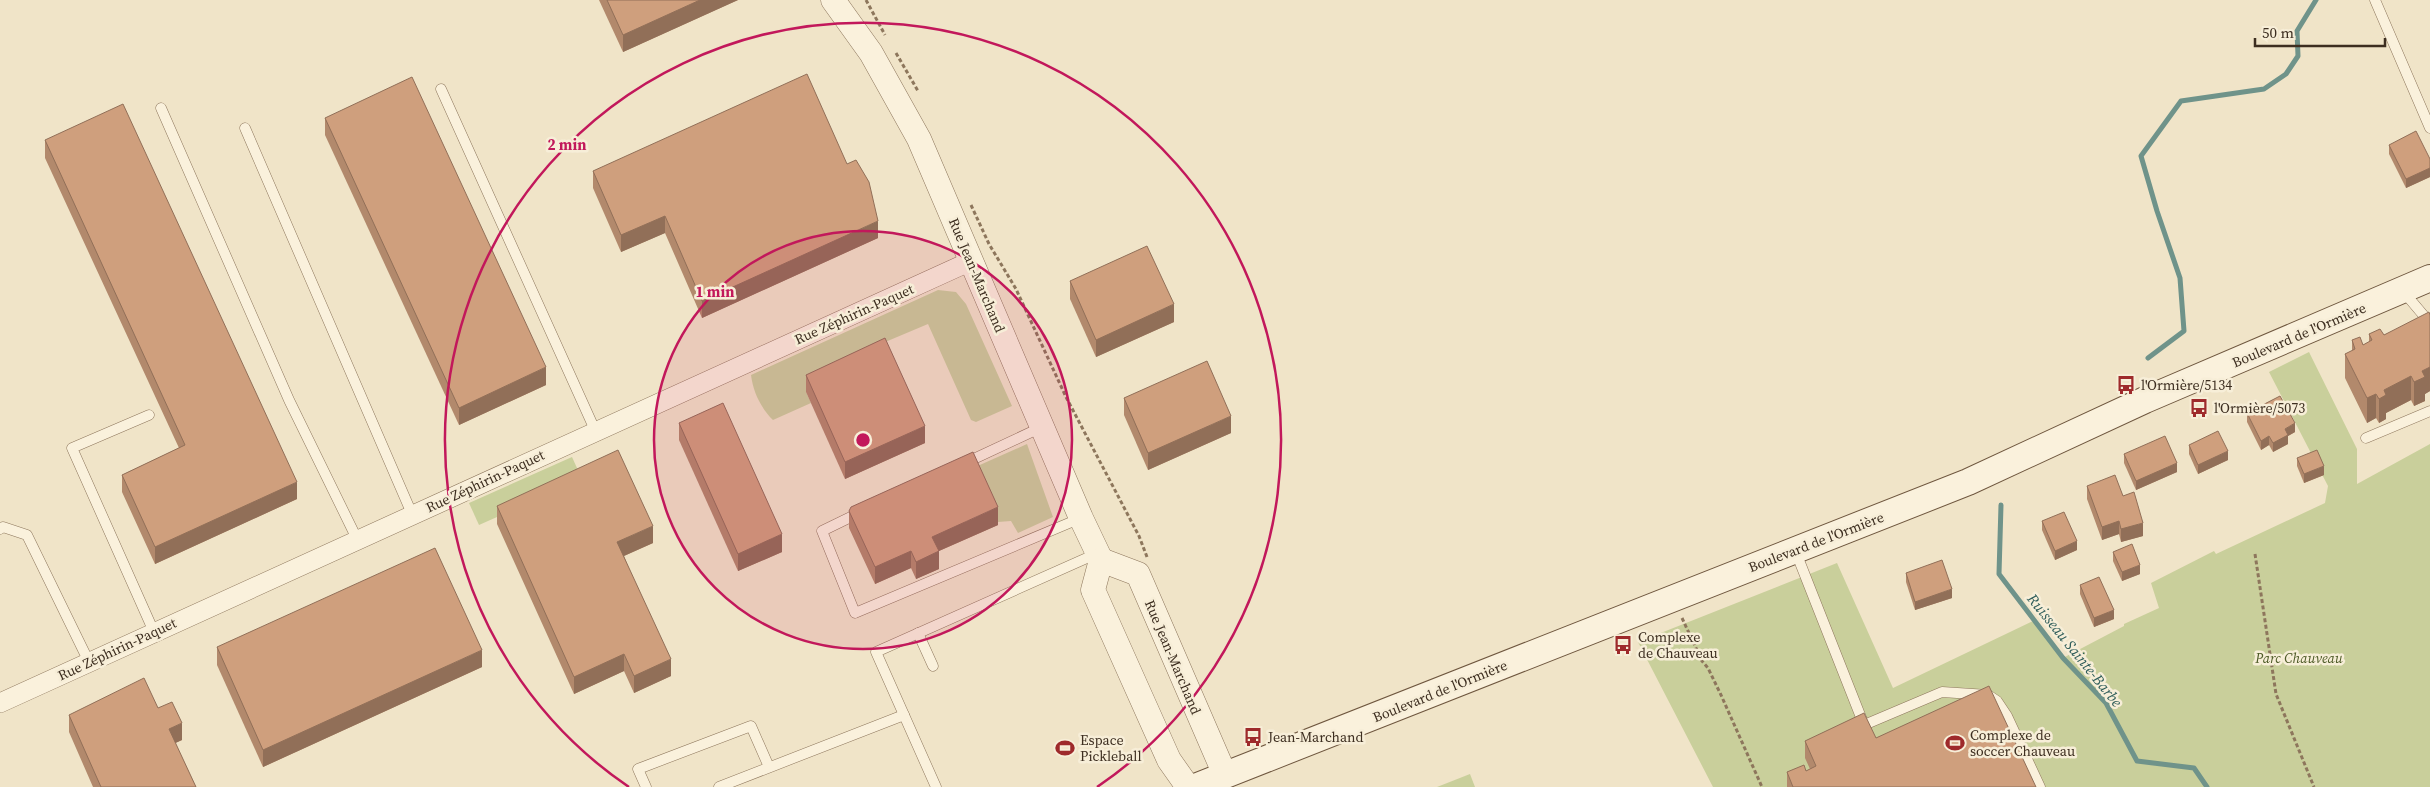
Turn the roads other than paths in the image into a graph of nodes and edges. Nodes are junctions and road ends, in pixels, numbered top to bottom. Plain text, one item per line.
1 (834, 0) edge
2 (2375, 0) edge
3 (441, 89) dead end
4 (161, 108) dead end
5 (245, 128) dead end
6 (2430, 128) edge
7 (971, 261) junction
8 (2430, 278) edge
9 (2402, 290) junction
10 (2430, 323) edge
11 (2430, 411) edge
12 (149, 415) dead end
13 (1042, 427) junction
14 (595, 430) junction
15 (2366, 438) dead end
16 (954, 468) edge
17 (875, 506) edge
18 (412, 514) junction
19 (1081, 518) junction
20 (0, 528) edge
21 (357, 539) junction
22 (1795, 550) junction
23 (1100, 557) junction
24 (154, 632) junction
25 (918, 633) junction
26 (89, 662) junction
27 (933, 666) dead end
28 (0, 702) edge
29 (904, 714) junction
30 (769, 767) junction
31 (1228, 781) edge
32 (646, 787) edge
33 (719, 787) edge
34 (936, 787) edge
35 (1188, 787) edge
36 (1195, 787) edge
37 (2040, 787) edge

1 - 7 street, Rue Jean-Marchand
2 - 6 lane
3 - 14 lane
4 - 21 lane
5 - 18 lane
7 - 13 street, Rue Jean-Marchand
7 - 14 street, Rue Zéphirin-Paquet
8 - 9 main road, Boulevard de l'Ormière
9 - 10 lane
9 - 22 main road, Boulevard de l'Ormière
11 - 15 lane
12 - 24 lane
13 - 16 lane
13 - 19 street, Rue Jean-Marchand
14 - 18 street, Rue Zéphirin-Paquet
17 - 19 lane
18 - 21 street, Rue Zéphirin-Paquet
19 - 23 street, Rue Jean-Marchand
20 - 26 lane
21 - 24 street, Rue Zéphirin-Paquet
22 - 31 main road, Boulevard de l'Ormière
22 - 37 lane
23 - 25 lane
23 - 31 street, Rue Jean-Marchand
23 - 35 street
24 - 26 street, Rue Zéphirin-Paquet
25 - 27 lane
25 - 29 lane
26 - 28 street, Rue Zéphirin-Paquet
29 - 30 lane
29 - 34 lane
30 - 32 lane
30 - 33 lane
31 - 36 main road, Boulevard de l'Ormière

